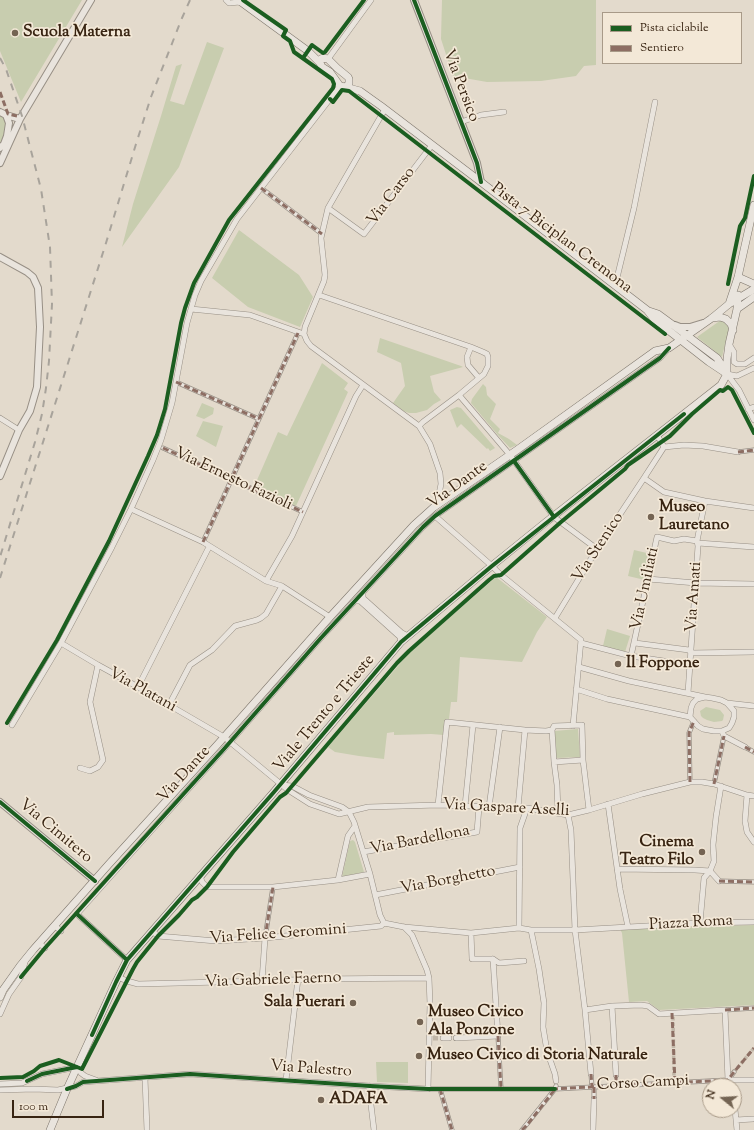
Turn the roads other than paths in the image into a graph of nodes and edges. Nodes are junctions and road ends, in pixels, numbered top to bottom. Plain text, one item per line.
1 (91, 0) edge
2 (226, 0) edge
3 (371, 0) edge
4 (414, 0) edge
5 (239, 1) edge
6 (324, 60) junction
7 (349, 79) junction
8 (343, 86) junction
9 (360, 92) junction
10 (655, 102) dead end
11 (385, 109) junction
12 (2, 112) edge
13 (504, 112) dead end
14 (20, 119) junction
15 (461, 122) junction
16 (432, 145) junction
17 (2, 146) edge
18 (0, 155) edge
19 (0, 163) edge
20 (477, 163) junction
21 (464, 169) junction
22 (482, 182) junction
23 (261, 188) junction
24 (754, 205) edge
25 (328, 208) junction
26 (322, 234) junction
27 (0, 257) edge
28 (738, 277) junction
29 (754, 284) edge
30 (615, 286) junction
31 (754, 289) edge
32 (319, 295) junction
33 (754, 297) edge
34 (737, 299) junction
35 (729, 304) junction
36 (191, 309) junction
37 (737, 309) junction
38 (647, 310) junction
39 (712, 318) junction
40 (704, 323) junction
41 (673, 325) junction
42 (733, 330) junction
43 (298, 333) junction
44 (304, 334) junction
45 (687, 335) junction
46 (680, 340) junction
47 (729, 344) junction
48 (471, 347) junction
49 (669, 348) junction
50 (754, 358) edge
51 (754, 368) edge
52 (727, 374) junction
53 (479, 378) junction
54 (176, 382) junction
55 (363, 385) junction
56 (458, 395) junction
57 (754, 407) edge
58 (748, 409) junction
59 (0, 418) edge
60 (259, 419) junction
61 (754, 420) edge
62 (552, 424) junction
63 (418, 426) junction
64 (19, 430) junction
65 (657, 435) junction
66 (547, 437) junction
67 (664, 447) junction
68 (163, 448) dead end
69 (754, 450) edge
70 (738, 452) joint
71 (512, 458) junction
72 (0, 476) edge
73 (644, 478) junction
74 (232, 479) junction
75 (705, 501) junction
76 (434, 507) junction
77 (754, 508) edge
78 (130, 509) junction
79 (303, 512) junction
80 (435, 516) junction
81 (554, 516) junction
82 (203, 542) junction
83 (698, 542) junction
84 (210, 546) junction
85 (754, 547) edge
86 (597, 549) junction
87 (377, 565) junction
88 (492, 566) junction
89 (648, 579) junction
90 (374, 580) junction
91 (266, 581) junction
92 (696, 583) junction
93 (754, 584) edge
94 (282, 586) junction
95 (363, 593) junction
96 (356, 601) junction
97 (330, 617) junction
98 (555, 618) junction
99 (408, 636) junction
100 (320, 639) junction
101 (402, 642) junction
102 (61, 643) junction
103 (308, 643) junction
104 (581, 643) junction
105 (635, 643) junction
106 (754, 652) edge
107 (691, 653) junction
108 (631, 656) junction
109 (98, 665) junction
110 (690, 665) junction
111 (286, 667) junction
112 (579, 667) junction
113 (286, 679) junction
114 (138, 687) junction
115 (576, 690) junction
116 (688, 693) junction
117 (705, 698) junction
118 (727, 703) junction
119 (169, 705) junction
120 (754, 706) edge
121 (692, 719) junction
122 (12, 725) dead end
123 (473, 725) junction
124 (573, 726) junction
125 (500, 727) junction
126 (525, 730) junction
127 (552, 730) junction
128 (723, 734) junction
129 (224, 737) junction
130 (230, 742) junction
131 (745, 746) joint
132 (754, 752) edge
133 (583, 760) junction
134 (554, 762) junction
135 (80, 768) dead end
136 (690, 782) junction
137 (714, 784) junction
138 (280, 785) junction
139 (721, 786) junction
140 (747, 795) junction
141 (754, 796) edge
142 (0, 802) edge
143 (608, 804) junction
144 (438, 805) junction
145 (465, 806) junction
146 (479, 807) junction
147 (489, 807) junction
148 (518, 808) junction
149 (527, 808) junction
150 (589, 810) junction
151 (349, 812) junction
152 (558, 813) junction
153 (568, 815) junction
154 (355, 826) junction
155 (754, 842) edge
156 (363, 852) junction
157 (520, 867) junction
158 (617, 869) junction
159 (710, 871) junction
160 (370, 874) junction
161 (200, 875) junction
162 (96, 880) junction
163 (338, 880) junction
164 (719, 881) joint
165 (754, 882) edge
166 (102, 886) junction
167 (272, 887) junction
168 (375, 895) junction
169 (75, 903) junction
170 (77, 914) junction
171 (754, 922) edge
172 (384, 923) junction
173 (700, 923) junction
174 (54, 926) junction
175 (404, 927) junction
176 (628, 927) junction
177 (519, 928) junction
178 (531, 930) junction
179 (575, 930) junction
180 (60, 931) dead end
181 (152, 931) junction
182 (471, 933) junction
183 (264, 938) junction
184 (26, 959) junction
185 (493, 959) junction
186 (127, 960) junction
187 (524, 961) dead end
188 (118, 977) junction
189 (429, 978) junction
190 (298, 979) junction
191 (262, 981) junction
192 (0, 997) edge
193 (612, 1006) junction
194 (754, 1008) edge
195 (585, 1010) junction
196 (725, 1010) junction
197 (0, 1014) edge
198 (498, 1036) junction
199 (443, 1038) tunnel mouth
200 (449, 1038) dead end
201 (456, 1038) dead end
202 (78, 1067) junction
203 (734, 1072) tunnel mouth
204 (591, 1074) joint
205 (616, 1075) tunnel mouth
206 (145, 1078) junction
207 (674, 1078) tunnel mouth
208 (728, 1078) edge
209 (730, 1078) edge
210 (286, 1080) junction
211 (742, 1080) edge
212 (754, 1080) edge
213 (98, 1081) junction
214 (702, 1081) edge
215 (675, 1083) junction
216 (0, 1084) edge
217 (370, 1086) junction
218 (556, 1086) junction
219 (593, 1087) junction
220 (67, 1089) junction
221 (428, 1089) junction
222 (440, 1089) junction
223 (501, 1089) junction
224 (0, 1090) edge
225 (594, 1099) joint
226 (753, 1119) dead end
227 (736, 1120) joint
228 (527, 1125) junction
229 (50, 1130) edge
230 (147, 1130) edge
231 (374, 1130) edge
232 (452, 1130) edge
233 (522, 1130) edge
234 (528, 1130) edge
235 (593, 1130) edge
236 (737, 1130) edge

1 - 14 street
2 - 5 street
3 - 6 street
4 - 15 street, Via Persico
5 - 6 main road
6 - 7 main road
6 - 8 main road
7 - 8 main road
7 - 9 main road
8 - 9 main road
8 - 23 street
9 - 11 main road
10 - 30 street
11 - 16 main road
11 - 25 street
12 - 14 street
12 - 17 street
13 - 15 street
14 - 19 street
15 - 20 street, Via Persico
16 - 21 main road
16 - 25 street, Via Carso
17 - 18 street
20 - 21 street
20 - 22 street, Via Persico
21 - 22 main road
22 - 30 main road
23 - 26 street
23 - 36 street
24 - 28 main road
25 - 26 street
26 - 32 street
27 - 64 street
28 - 29 main road
28 - 34 main road
28 - 35 main road
30 - 38 main road
31 - 34 main road, Via Dante
32 - 44 street
32 - 48 street
33 - 37 main road
34 - 35 main road, Via Dante
34 - 37 main road
35 - 39 main road, Via Dante
36 - 43 street
36 - 54 street
37 - 42 main road
38 - 41 main road
38 - 46 main road
39 - 40 main road, Via Dante
39 - 42 main road
40 - 41 street
40 - 45 main road, Via Dante
41 - 45 main road
42 - 47 main road
43 - 44 street
43 - 60 street
44 - 55 street
45 - 46 main road, Via Dante
45 - 52 main road
46 - 49 main road, Via Dante
46 - 52 main road
47 - 50 street
47 - 52 main road
48 - 53 street
48 - 53 street
49 - 62 main road, Via Dante
49 - 66 street, Via Dante
51 - 52 street
52 - 58 street
52 - 65 main road, Viale Trento e Trieste
53 - 56 street
54 - 60 street
54 - 78 street
55 - 63 street
55 - 79 street
56 - 63 street
56 - 71 street
57 - 58 street
58 - 61 street
59 - 64 street
60 - 74 street
62 - 66 street
62 - 71 main road, Via Dante
63 - 76 street
64 - 72 street
65 - 67 street
65 - 81 main road, Viale Trento e Trieste
66 - 71 street, Via Dante
67 - 70 street
67 - 73 street
68 - 74 street, Via Ernesto Fazioli
69 - 70 street
71 - 76 main road, Via Dante
71 - 80 street, Via Dante
71 - 81 street
73 - 75 street
73 - 86 street, Via Stenico
74 - 79 street, Via Ernesto Fazioli
74 - 82 street
75 - 77 street
75 - 83 street, Via Amati
76 - 87 main road, Via Dante
78 - 82 street
78 - 102 street
79 - 91 street
80 - 88 street
80 - 90 street, Via Dante
81 - 86 street
81 - 88 main road, Viale Trento e Trieste
82 - 84 street
83 - 85 street
83 - 89 street, Via Umiliati
83 - 92 street, Via Amati
84 - 91 street
84 - 114 street
86 - 98 street, Via Stenico
87 - 90 street, Via Dante
87 - 97 main road, Via Dante
88 - 98 street
88 - 99 main road, Viale Trento e Trieste
89 - 92 street
89 - 105 street, Via Umiliati
90 - 95 street, Via Dante
91 - 94 street
92 - 93 street
92 - 107 street, Via Amati
94 - 97 street
94 - 119 street
95 - 96 street, Via Dante
95 - 99 street
96 - 100 street, Via Dante
96 - 101 street
97 - 103 main road, Via Dante
98 - 104 street
99 - 101 main road, Viale Trento e Trieste
100 - 103 street, Via Dante
100 - 113 street, Via Dante
101 - 138 main road, Viale Trento e Trieste
102 - 109 street, Via Platani
102 - 122 street
103 - 111 main road, Via Dante
104 - 108 street
104 - 112 street
105 - 107 street
105 - 108 street, Via Umiliati
106 - 107 street
107 - 110 street, Via Amati
108 - 110 street
109 - 114 street, Via Platani
109 - 135 street
110 - 116 street, Via Amati
111 - 113 street
111 - 129 main road, Via Dante
112 - 115 street
112 - 116 street
113 - 130 street, Via Dante
114 - 119 street, Via Platani
115 - 121 street
115 - 124 street
116 - 117 street
117 - 118 street
117 - 121 street
118 - 120 street
118 - 128 street
119 - 129 street, Via Platani
121 - 128 street
121 - 136 street
123 - 125 street
123 - 144 street
123 - 145 street
124 - 127 street
124 - 133 street
125 - 126 street
125 - 147 street
126 - 127 street
126 - 148 street
127 - 134 street
128 - 131 street
128 - 137 street
129 - 130 street, Via Platani
129 - 162 main road, Via Dante
130 - 138 street, Via Gaspare Aselli
130 - 166 street, Via Dante
131 - 132 street
133 - 134 street
133 - 150 street
134 - 152 street
136 - 137 street, Via Gaspare Aselli
136 - 143 street, Via Gaspare Aselli
137 - 139 street, Via Gaspare Aselli
138 - 151 street, Via Gaspare Aselli
138 - 161 main road, Viale Trento e Trieste
139 - 140 street, Via Gaspare Aselli
139 - 159 street
140 - 141 street, Via Gaspare Aselli
140 - 155 street
142 - 162 street, Via Cimitero
143 - 150 street, Via Gaspare Aselli
143 - 158 street
144 - 145 street, Via Gaspare Aselli
144 - 151 street, Via Gaspare Aselli
145 - 146 street, Via Gaspare Aselli
146 - 147 street, Via Gaspare Aselli
146 - 156 street, Via Bardellona
147 - 148 street, Via Gaspare Aselli
148 - 149 street, Via Gaspare Aselli
149 - 152 street, Via Gaspare Aselli
149 - 157 street
150 - 153 street, Via Gaspare Aselli
151 - 154 street
152 - 153 street, Via Gaspare Aselli
153 - 179 street
154 - 156 street
154 - 163 street
156 - 160 street
157 - 168 street, Via Borghetto
157 - 177 street
158 - 159 street
158 - 176 street
159 - 164 street
159 - 173 street
160 - 163 street
160 - 168 street
161 - 167 street
161 - 181 main road, Viale Trento e Trieste
162 - 166 street
162 - 169 main road, Via Dante
163 - 167 street
164 - 165 street
166 - 170 street, Via Dante
167 - 183 street
168 - 172 street
169 - 170 street
169 - 174 main road, Via Dante
170 - 186 street
171 - 173 street, Piazza Roma
172 - 175 street, Via Felice Geromini
172 - 183 street, Via Felice Geromini
173 - 176 street, Piazza Roma
174 - 180 street
174 - 184 main road, Via Dante
175 - 182 street, Via Felice Geromini
175 - 189 street
176 - 179 street, Piazza Roma
177 - 178 street, Piazza Roma
177 - 182 street, Via Felice Geromini
178 - 179 street, Piazza Roma
178 - 218 street
179 - 195 street
181 - 183 street, Via Felice Geromini
181 - 186 main road, Viale Trento e Trieste
182 - 185 street
183 - 191 street
184 - 192 main road, Via Dante
184 - 197 street, Via Dante
185 - 187 street
185 - 198 street
186 - 188 main road, Viale Trento e Trieste
188 - 191 street, Via Gabriele Faerno
188 - 202 main road, Viale Trento e Trieste
189 - 190 street, Via Gabriele Faerno
189 - 221 street
190 - 191 street, Via Gabriele Faerno
190 - 210 street
193 - 195 street
193 - 196 street
193 - 205 street
194 - 196 street
195 - 204 street
196 - 208 street
198 - 201 street
198 - 223 street
199 - 200 street
202 - 213 street
202 - 216 street
202 - 220 main road, Viale Trento e Trieste
203 - 209 street
204 - 219 street
206 - 210 street, Via Palestro
206 - 213 street, Via Palestro
206 - 230 street
207 - 215 street
210 - 217 street, Via Palestro
211 - 212 street, Corso Campi
213 - 220 street, Via Palestro
214 - 215 street, Corso Campi
215 - 219 street, Corso Campi
217 - 221 street, Via Palestro
217 - 231 street
218 - 219 street, Corso Campi
218 - 223 street, Via Palestro
218 - 228 street
219 - 225 street
220 - 224 street, Via Palestro
220 - 229 main road, Viale Trento e Trieste
221 - 222 street, Via Palestro
222 - 223 street, Via Palestro
222 - 232 street
225 - 235 street
226 - 227 street
227 - 236 street
228 - 233 street
228 - 234 street

